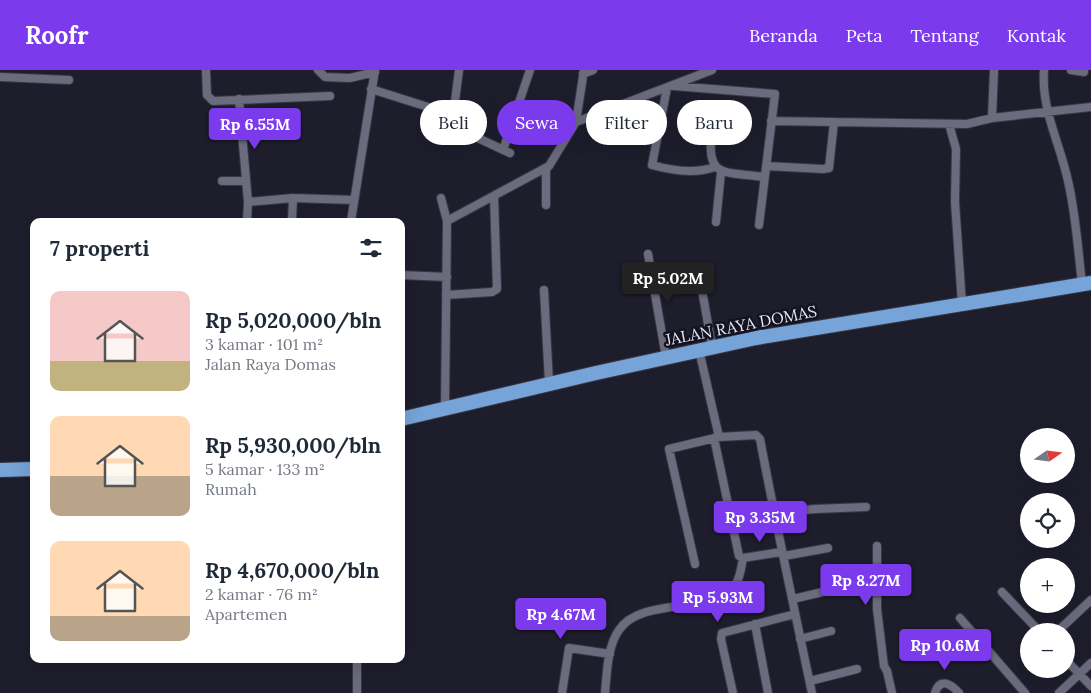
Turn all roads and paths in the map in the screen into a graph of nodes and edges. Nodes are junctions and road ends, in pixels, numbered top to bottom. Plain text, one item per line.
1 (206, 70) edge
2 (318, 70) edge
3 (459, 70) edge
4 (530, 70) edge
5 (593, 70) edge
6 (712, 70) edge
7 (994, 70) edge
8 (1044, 70) edge
9 (1071, 70) edge
10 (375, 71) edge
11 (583, 72) edge
12 (1084, 72) dead end
13 (0, 77) edge
14 (68, 80) dead end
15 (670, 87) junction
16 (371, 89) junction
17 (330, 96) dead end
18 (239, 99) junction
19 (454, 100) edge
20 (420, 104) edge
21 (1091, 107) edge
22 (1046, 112) junction
23 (992, 118) junction
24 (771, 121) junction
25 (576, 122) joint
26 (834, 122) junction
27 (950, 124) junction
28 (487, 142) edge
29 (561, 145) edge
30 (710, 145) edge
31 (766, 166) junction
32 (546, 169) junction
33 (718, 170) junction
34 (764, 177) junction
35 (222, 181) dead end
36 (246, 181) junction
37 (494, 196) junction
38 (293, 198) junction
39 (441, 198) dead end
40 (354, 200) junction
41 (248, 202) junction
42 (546, 205) dead end
43 (247, 218) edge
44 (292, 218) edge
45 (351, 218) edge
46 (448, 221) junction
47 (716, 222) dead end
48 (759, 225) dead end
49 (648, 254) dead end
50 (698, 267) dead end
51 (405, 275) edge
52 (447, 277) junction
53 (1086, 283) edge
54 (544, 290) dead end
55 (446, 294) junction
56 (962, 304) junction
57 (706, 349) junction
58 (666, 357) junction
59 (549, 383) junction
60 (445, 408) junction
61 (405, 418) edge
62 (716, 437) junction
63 (30, 468) edge
64 (0, 470) edge
65 (866, 507) dead end
66 (774, 513) junction
67 (877, 546) dead end
68 (828, 548) dead end
69 (783, 554) junction
70 (743, 558) junction
71 (696, 564) dead end
72 (830, 590) dead end
73 (1002, 592) dead end
74 (792, 599) junction
75 (1091, 600) edge
76 (795, 614) junction
77 (960, 618) dead end
78 (1031, 623) edge
79 (1067, 623) edge
80 (755, 624) junction
81 (831, 632) dead end
82 (800, 639) junction
83 (610, 654) junction
84 (357, 663) edge
85 (1091, 663) edge
86 (1075, 669) edge
87 (857, 670) dead end
88 (1080, 674) junction
89 (810, 681) junction
90 (1091, 686) edge
91 (357, 693) edge
92 (562, 693) edge
93 (605, 693) edge
94 (733, 693) edge
95 (768, 693) edge
96 (812, 693) edge
97 (892, 693) edge
98 (935, 693) edge
99 (960, 693) edge
100 (1025, 693) edge
101 (1059, 693) edge

1 - 18 street
2 - 10 street
3 - 19 street
4 - 28 street
5 - 11 street
6 - 15 street
7 - 23 street
8 - 22 street
9 - 12 street
10 - 16 street
11 - 25 street
13 - 14 street
15 - 24 street
15 - 25 street
15 - 33 street
16 - 20 street
16 - 40 street
17 - 18 street
18 - 36 street
21 - 22 street
22 - 23 street
22 - 53 street
23 - 27 street
24 - 26 street
24 - 31 street
26 - 27 street
26 - 31 street
27 - 56 street
29 - 32 street
30 - 33 street
31 - 34 street
32 - 37 street
32 - 42 street
33 - 34 street
33 - 47 street
34 - 48 street
35 - 36 street
36 - 41 street
37 - 46 street
37 - 55 street
38 - 40 street
38 - 41 street
38 - 44 street
39 - 46 street
40 - 45 street
41 - 43 street
46 - 52 street
49 - 58 street
50 - 57 street
51 - 52 street
52 - 55 street
53 - 56 highway, JALAN RAYA DOMAS
54 - 59 street
55 - 60 street
56 - 57 highway, JALAN RAYA DOMAS
57 - 58 highway, JALAN RAYA DOMAS
57 - 62 street
58 - 59 highway, JALAN RAYA DOMAS
59 - 60 highway, JALAN RAYA DOMAS
60 - 61 highway, JALAN RAYA DOMAS
62 - 66 street
62 - 70 street
62 - 71 street
63 - 64 highway
65 - 66 street
66 - 69 street
67 - 97 street
68 - 69 street
69 - 70 street
69 - 74 street
70 - 83 street
72 - 74 street
73 - 78 street
74 - 76 street
75 - 79 street
76 - 80 street
76 - 82 street
77 - 100 street
80 - 94 street
80 - 95 street
81 - 82 street
82 - 89 street
83 - 92 street
83 - 93 street
84 - 91 street
85 - 88 street
86 - 88 street
87 - 89 street
88 - 90 street
88 - 101 street
89 - 96 street
98 - 99 street

